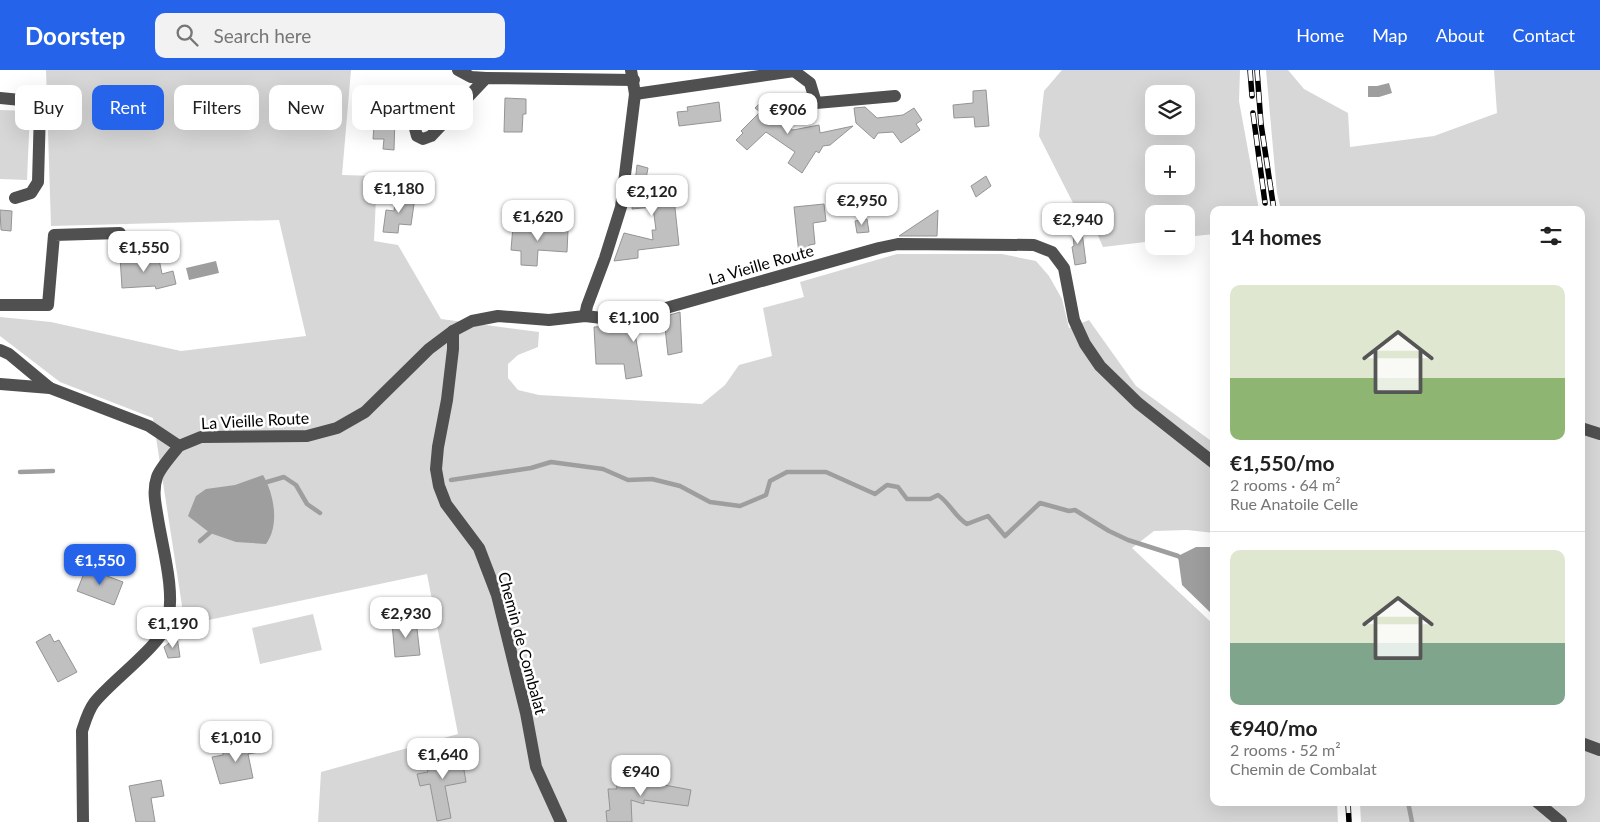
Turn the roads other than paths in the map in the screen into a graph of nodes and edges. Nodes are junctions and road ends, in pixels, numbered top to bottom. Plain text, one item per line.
1 (458, 70) edge
2 (484, 74) edge
3 (632, 75) edge
4 (473, 87) edge
5 (635, 94) junction
6 (895, 96) dead end
7 (0, 98) edge
8 (415, 130) edge
9 (436, 130) edge
10 (15, 198) dead end
11 (120, 233) dead end
12 (0, 305) edge
13 (585, 316) junction
14 (452, 331) junction
15 (0, 350) edge
16 (0, 384) edge
17 (50, 388) junction
18 (1585, 429) edge
19 (1600, 434) edge
20 (179, 446) junction
21 (1210, 460) edge
22 (1585, 744) edge
23 (1600, 750) edge
24 (1543, 806) edge
25 (83, 822) edge
26 (561, 822) edge
27 (1561, 822) edge

1 - 2 street
2 - 3 street
2 - 4 street
3 - 5 street
5 - 6 street
5 - 13 street
7 - 10 street
8 - 9 street
11 - 12 street
13 - 14 street, La Vieille Route
13 - 21 street, La Vieille Route
14 - 20 street, La Vieille Route
14 - 26 street, Chemin de Combalat
15 - 17 street
16 - 17 street
17 - 20 street
18 - 19 street
20 - 25 street
22 - 23 street
24 - 27 street

